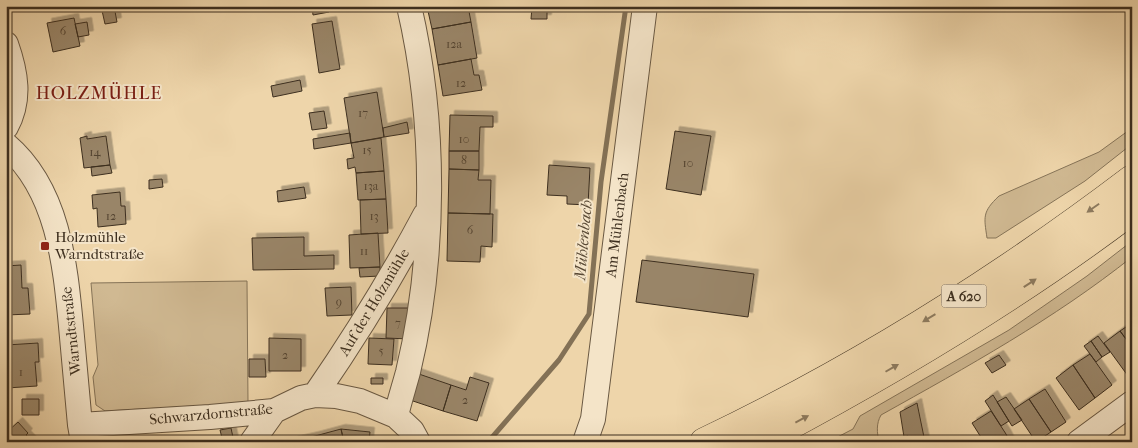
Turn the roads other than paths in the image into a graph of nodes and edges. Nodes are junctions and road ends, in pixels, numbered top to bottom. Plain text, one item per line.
1 (409, 6) edge
2 (644, 6) edge
3 (6, 44) edge
4 (6, 127) edge
5 (6, 145) edge
6 (1132, 179) edge
7 (429, 206) junction
8 (1132, 210) edge
9 (315, 395) junction
10 (1132, 403) edge
11 (274, 410) junction
12 (396, 416) junction
13 (82, 433) edge
14 (252, 442) edge
15 (418, 442) edge
16 (585, 442) edge
17 (704, 442) edge
18 (758, 442) edge
19 (1079, 442) edge

1 - 7 street, Auf der Holzmühle
2 - 16 street, Am Mühlenbach
3 - 4 street
5 - 13 street, Warndtstraße
6 -> 17 highway, A 620
7 - 9 street, Auf der Holzmühle
7 - 12 street, Auf der Holzmühle
18 -> 8 highway, A 620
9 - 11 street, Schwarzdornstraße
9 - 12 street, Schwarzdornstraße
10 - 19 street
11 - 13 street, Schwarzdornstraße
11 - 14 street
12 - 15 street

